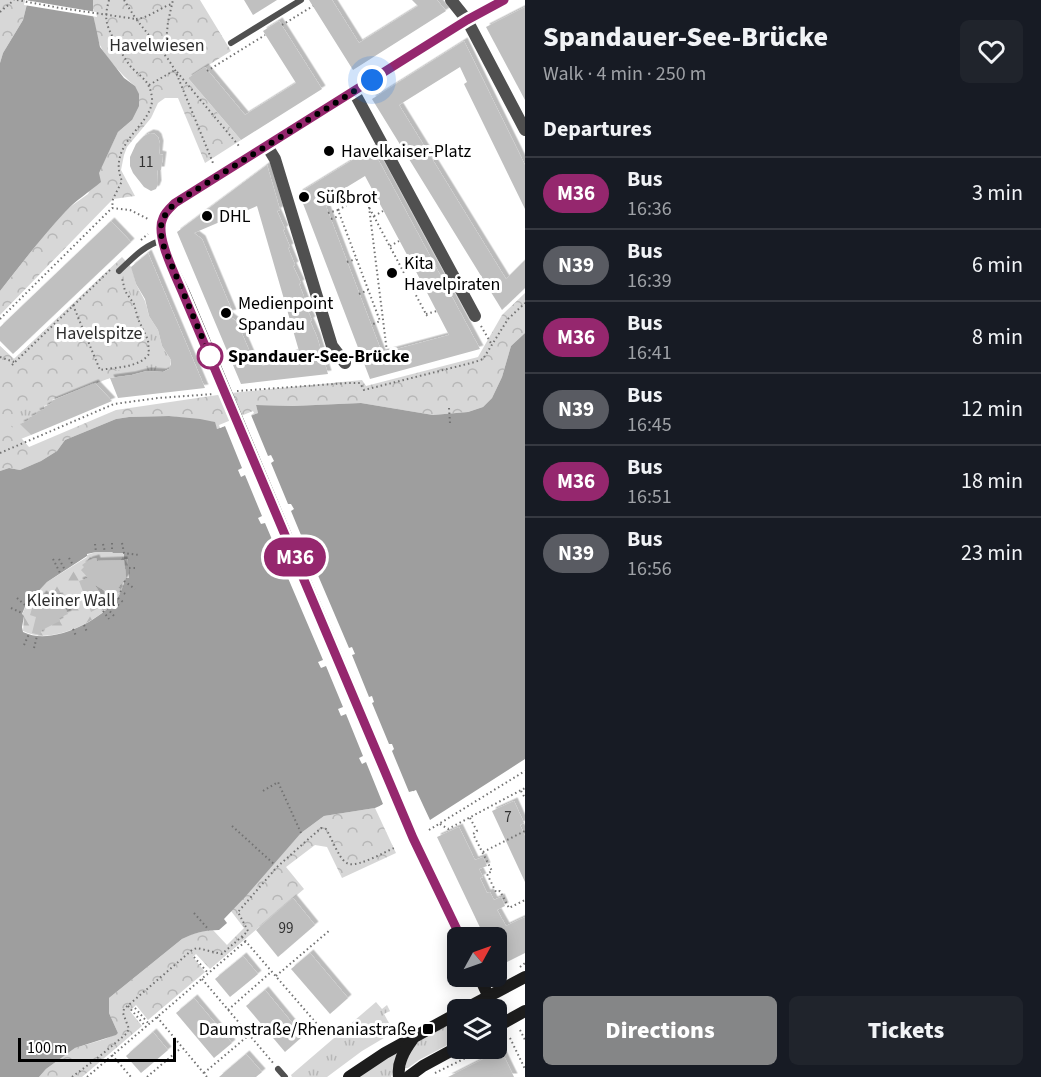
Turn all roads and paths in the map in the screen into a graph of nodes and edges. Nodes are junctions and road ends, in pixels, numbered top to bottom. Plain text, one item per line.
1 (16, 0) edge
2 (109, 0) edge
3 (124, 0) edge
4 (301, 0) edge
5 (452, 0) edge
6 (504, 0) edge
7 (172, 2) edge
8 (313, 6) dead end
9 (0, 12) edge
10 (106, 16) junction
11 (136, 19) junction
12 (467, 20) junction
13 (282, 25) dead end
14 (266, 35) dead end
15 (231, 43) dead end
16 (162, 51) junction
17 (175, 70) junction
18 (207, 71) dead end
19 (191, 81) dead end
20 (187, 84) junction
21 (148, 85) junction
22 (354, 92) junction
23 (525, 130) edge
24 (239, 146) dead end
25 (267, 146) junction
26 (213, 163) dead end
27 (373, 191) dead end
28 (363, 196) junction
29 (369, 207) junction
30 (112, 208) junction
31 (338, 210) junction
32 (383, 211) dead end
33 (328, 213) dead end
34 (340, 216) junction
35 (374, 216) junction
36 (331, 219) dead end
37 (150, 220) dead end
38 (162, 240) junction
39 (399, 241) dead end
40 (390, 246) junction
41 (356, 259) junction
42 (347, 262) dead end
43 (119, 271) junction
44 (421, 282) dead end
45 (411, 286) junction
46 (368, 290) junction
47 (359, 294) dead end
48 (525, 303) edge
49 (73, 305) junction
50 (437, 311) dead end
51 (475, 316) joint
52 (0, 319) edge
53 (380, 321) junction
54 (371, 325) dead end
55 (384, 328) junction
56 (492, 345) junction
57 (387, 352) dead end
58 (0, 357) edge
59 (345, 363) dead end
60 (244, 391) dead end
61 (218, 393) dead end
62 (449, 408) dead end
63 (450, 423) dead end
64 (0, 453) edge
65 (112, 543) dead end
66 (122, 543) dead end
67 (95, 544) dead end
68 (103, 544) dead end
69 (96, 552) dead end
70 (105, 552) dead end
71 (112, 552) dead end
72 (139, 555) dead end
73 (69, 558) dead end
74 (59, 559) dead end
75 (53, 560) dead end
76 (73, 565) dead end
77 (129, 568) dead end
78 (138, 568) dead end
79 (65, 570) dead end
80 (60, 573) dead end
81 (124, 581) dead end
82 (135, 589) dead end
83 (120, 591) dead end
84 (127, 595) dead end
85 (16, 598) dead end
86 (118, 598) dead end
87 (114, 602) dead end
88 (123, 602) dead end
89 (25, 605) dead end
90 (120, 606) dead end
91 (11, 608) dead end
92 (107, 608) dead end
93 (103, 611) dead end
94 (22, 613) dead end
95 (114, 616) dead end
96 (109, 619) dead end
97 (84, 625) dead end
98 (73, 629) dead end
99 (87, 632) dead end
100 (29, 634) dead end
101 (37, 636) dead end
102 (76, 636) dead end
103 (24, 645) dead end
104 (34, 648) dead end
105 (525, 771) edge
106 (525, 788) edge
107 (263, 791) dead end
108 (521, 791) junction
109 (525, 798) edge
110 (470, 818) junction
111 (440, 824) junction
112 (232, 826) dead end
113 (429, 830) dead end
114 (525, 831) edge
115 (301, 833) dead end
116 (394, 848) dead end
117 (483, 852) junction
118 (274, 864) dead end
119 (525, 900) edge
120 (194, 914) dead end
121 (456, 927) edge
122 (209, 930) dead end
123 (330, 930) dead end
124 (242, 937) junction
125 (246, 941) junction
126 (194, 957) dead end
127 (272, 972) junction
128 (208, 973) junction
129 (276, 976) junction
130 (525, 976) edge
131 (202, 980) junction
132 (484, 987) edge
133 (488, 996) junction
134 (483, 999) edge
135 (489, 999) edge
136 (128, 1005) junction
137 (135, 1008) dead end
138 (228, 1010) junction
139 (525, 1011) edge
140 (507, 1016) edge
141 (157, 1017) junction
142 (447, 1019) edge
143 (149, 1024) junction
144 (146, 1027) junction
145 (520, 1030) dead end
146 (323, 1031) dead end
147 (249, 1035) junction
148 (415, 1037) junction
149 (510, 1038) dead end
150 (525, 1040) edge
151 (182, 1047) junction
152 (447, 1053) edge
153 (112, 1055) junction
154 (466, 1059) edge
155 (279, 1069) joint
156 (525, 1069) edge
157 (204, 1073) junction
158 (430, 1073) dead end
159 (72, 1077) edge
160 (87, 1077) edge
161 (131, 1077) edge
162 (147, 1077) edge
163 (207, 1077) edge
164 (285, 1077) edge
165 (349, 1077) edge
166 (399, 1077) edge
167 (408, 1077) edge

1 - 9 path
1 - 10 path
2 - 10 path
3 - 11 path
4 - 15 lane
5 - 12 street
6 - 12 street
7 - 11 path
7 - 16 path
8 - 13 path
10 - 11 path
10 - 21 path
11 - 16 path
12 - 22 street
12 - 23 street
14 - 18 path
16 - 17 path
17 - 20 path
17 - 21 path
17 - 26 path
19 - 20 path
20 - 24 path
21 - 30 path
22 - 25 street
22 - 51 street
25 - 38 street
25 - 59 street
27 - 28 path
28 - 29 path
28 - 31 path
29 - 35 path
29 - 55 path
30 - 37 path
30 - 52 path
31 - 33 path
31 - 34 path
32 - 35 path
34 - 36 path
34 - 41 path
35 - 40 path
38 - 43 lane
38 - 121 street
39 - 40 path
40 - 45 path
41 - 42 path
41 - 46 path
43 - 49 path
43 - 49 path
44 - 45 path
45 - 50 path
46 - 47 path
46 - 53 path
48 - 56 path
49 - 58 path
51 - 56 path
53 - 54 path
53 - 55 path
55 - 57 path
56 - 60 path
61 - 64 path
62 - 63 path
65 - 71 path
66 - 72 path
67 - 69 path
68 - 70 path
73 - 76 path
74 - 79 path
75 - 80 path
77 - 78 path
81 - 82 path
83 - 84 path
85 - 89 path
86 - 88 path
87 - 90 path
91 - 94 path
92 - 95 path
93 - 96 path
97 - 99 path
98 - 102 path
100 - 103 path
101 - 104 path
105 - 111 path
106 - 108 path
107 - 115 path
108 - 109 path
108 - 110 path
110 - 111 path
110 - 117 path
111 - 113 path
112 - 118 path
114 - 117 path
116 - 124 path
117 - 119 path
120 - 122 path
123 - 129 path
124 - 125 path
124 - 136 path
125 - 127 path
125 - 128 path
126 - 128 path
127 - 129 path
127 - 138 path
128 - 131 path
129 - 146 path
130 - 133 street
131 - 138 path
131 - 141 path
132 - 133 street
133 - 134 street
133 - 135 street
136 - 144 path
136 - 159 path
137 - 143 path
138 - 147 path
139 - 140 street
141 - 143 path
141 - 151 path
142 - 148 street
143 - 144 path
144 - 153 path
145 - 150 path
147 - 155 path
147 - 157 path
148 - 165 street
148 - 166 street
149 - 156 path
151 - 157 path
151 - 162 path
152 - 167 street
153 - 160 path
153 - 161 path
154 - 158 path
155 - 164 lane
157 - 163 path

